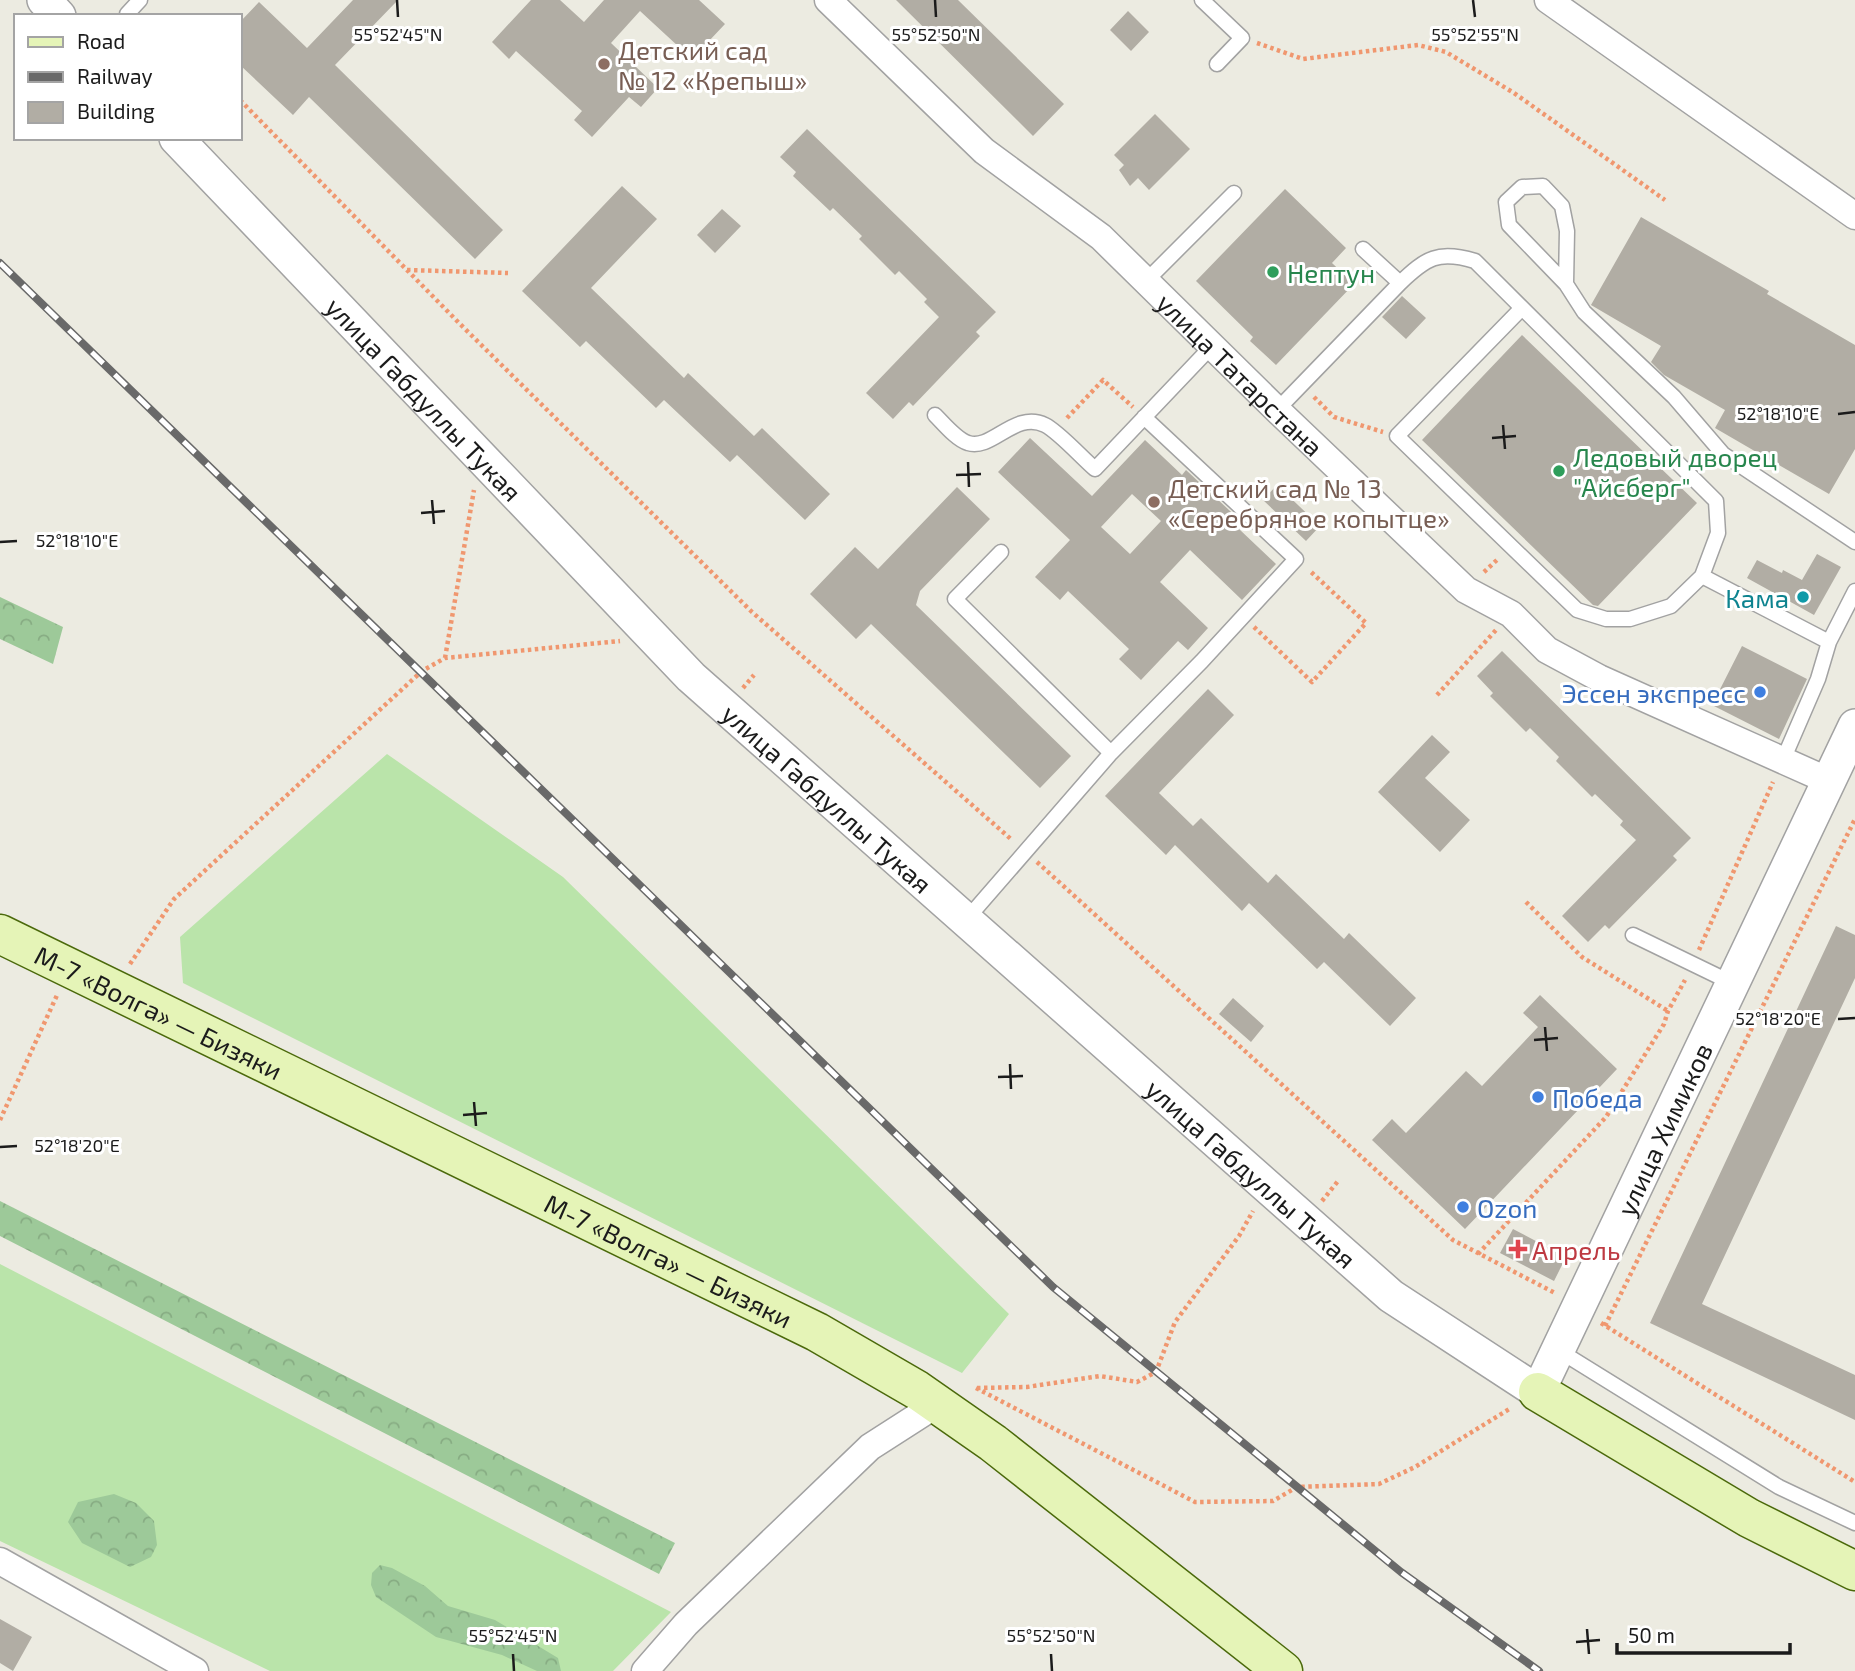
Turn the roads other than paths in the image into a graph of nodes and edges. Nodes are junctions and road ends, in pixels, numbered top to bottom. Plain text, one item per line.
1 (44, 0) edge
2 (140, 0) edge
3 (828, 0) edge
4 (1202, 0) edge
5 (1548, 0) edge
6 (58, 14) edge
7 (127, 14) dead end
8 (1217, 64) dead end
9 (178, 140) edge
10 (1234, 193) dead end
11 (1855, 216) edge
12 (1363, 249) dead end
13 (1146, 282) junction
14 (1400, 283) junction
15 (1566, 284) junction
16 (1522, 308) junction
17 (1212, 346) junction
18 (1277, 410) junction
19 (935, 415) dead end
20 (1144, 417) junction
21 (1855, 542) edge
22 (1001, 552) dead end
23 (1702, 576) junction
24 (1855, 591) edge
25 (1829, 642) junction
26 (1855, 726) edge
27 (1111, 753) junction
28 (1783, 760) junction
29 (1829, 781) junction
30 (966, 920) junction
31 (0, 934) edge
32 (1633, 935) dead end
33 (1732, 983) junction
34 (1558, 1350) junction
35 (1538, 1392) junction
36 (956, 1403) junction
37 (1855, 1523) edge
38 (0, 1560) edge
39 (1855, 1571) edge
40 (195, 1671) edge
41 (645, 1671) edge
42 (1283, 1671) edge

1 - 6 street
2 - 7 lane
3 - 13 street, улица Татарстана
4 - 8 lane
5 - 11 street
9 - 30 street, улица Габдуллы Тукая
10 - 13 lane
12 - 14 lane
13 - 17 street, улица Татарстана
14 - 16 lane
14 - 18 lane
15 - 15 lane
15 - 21 lane
16 - 23 lane
16 - 23 lane
17 - 18 street, улица Татарстана
17 - 20 lane
18 - 28 street, улица Татарстана
19 - 20 lane
20 - 27 lane
22 - 27 lane
23 - 25 lane
24 - 25 lane
25 - 28 lane
26 - 29 street, улица Химиков
27 - 30 lane
28 - 29 street, улица Татарстана
29 - 33 street, улица Химиков
30 - 35 street, улица Габдуллы Тукая
31 - 36 main road, М-7 «Волга» — Бизяки
32 - 33 lane
33 - 34 street, улица Химиков
34 - 35 street, улица Химиков
34 - 37 lane
35 - 39 main road
36 - 41 street
36 - 42 main road, М-7 «Волга» — Бизяки
38 - 40 street

